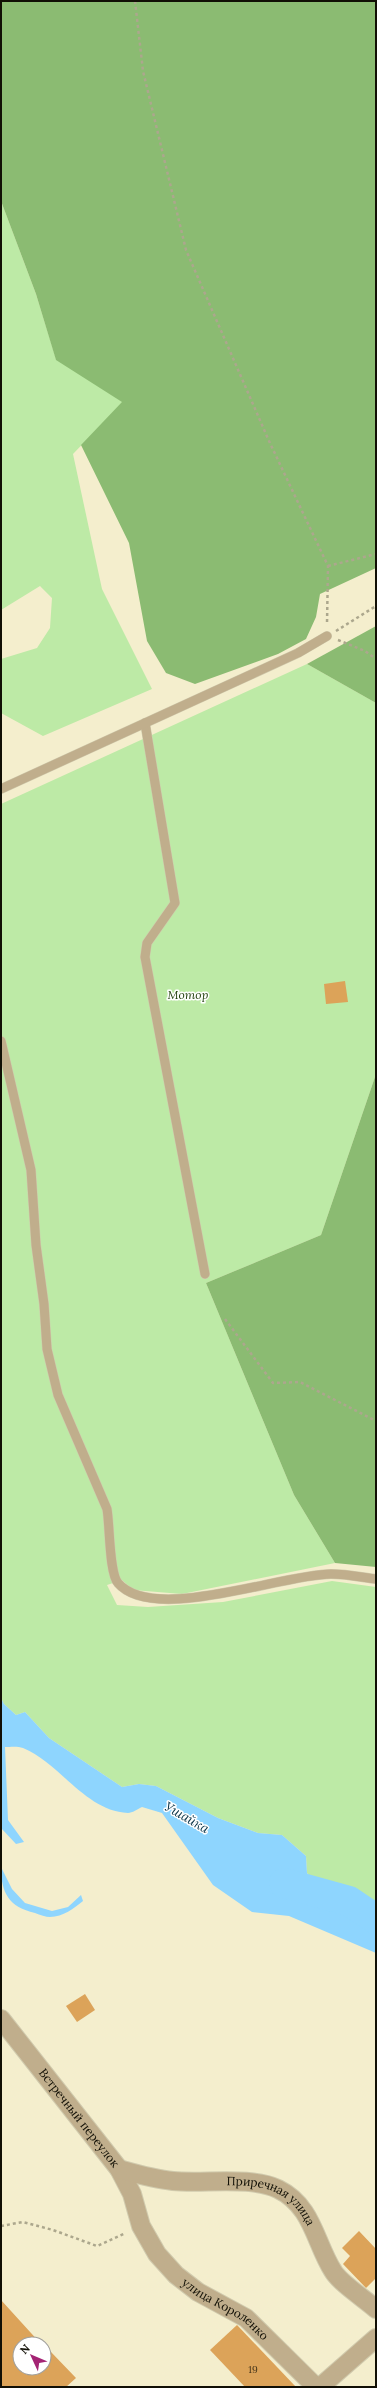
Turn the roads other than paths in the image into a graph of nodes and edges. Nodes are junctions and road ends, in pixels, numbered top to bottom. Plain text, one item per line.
1 (327, 636) road end
2 (145, 722) junction
3 (1, 789) edge
4 (1, 1041) edge
5 (205, 1274) dead end
6 (376, 1579) edge
7 (1, 2019) edge
8 (120, 2169) junction
9 (141, 2226) joint
10 (376, 2309) edge
11 (376, 2338) edge
12 (316, 2387) edge
13 (320, 2387) edge

1 - 2 lane
2 - 3 lane
2 - 5 lane
4 - 6 lane
7 - 8 street, Встречный переулок
8 - 9 street, Встречный переулок
8 - 10 street, Приречная улица
9 - 12 street, улица Короленко
11 - 13 street

